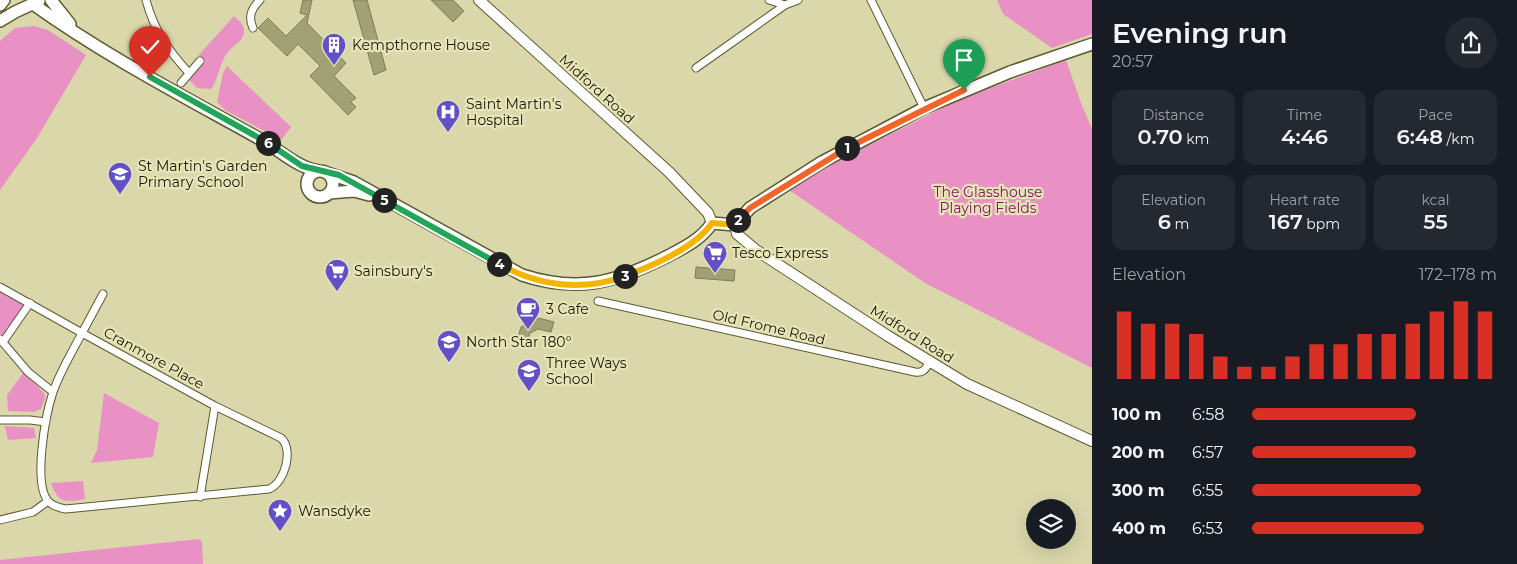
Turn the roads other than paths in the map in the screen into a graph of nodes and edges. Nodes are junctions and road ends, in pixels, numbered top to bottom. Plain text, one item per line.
1 (4, 0) edge
2 (17, 0) edge
3 (51, 0) edge
4 (146, 0) edge
5 (260, 0) edge
6 (479, 0) edge
7 (769, 0) edge
8 (798, 0) edge
9 (871, 0) edge
10 (34, 3) edge
11 (0, 5) edge
12 (784, 5) junction
13 (0, 21) edge
14 (253, 28) dead end
15 (75, 31) junction
16 (1092, 44) edge
17 (200, 60) dead end
18 (696, 68) dead end
19 (189, 73) junction
20 (181, 83) dead end
21 (924, 108) junction
22 (274, 147) junction
23 (322, 171) junction
24 (308, 185) junction
25 (329, 193) junction
26 (382, 199) junction
27 (712, 223) junction
28 (735, 225) junction
29 (0, 287) edge
30 (103, 294) dead end
31 (598, 301) dead end
32 (30, 303) junction
33 (82, 333) junction
34 (1, 340) edge
35 (930, 362) junction
36 (53, 392) junction
37 (214, 406) junction
38 (0, 420) edge
39 (46, 422) junction
40 (1092, 442) edge
41 (200, 497) junction
42 (48, 501) junction
43 (0, 520) edge

1 - 11 main road
2 - 10 main road
3 - 15 main road
4 - 19 street
5 - 14 street
6 - 27 main road, Midford Road
7 - 12 street
8 - 12 street
9 - 21 street
10 - 13 main road
10 - 15 main road
12 - 18 street
15 - 22 main road
16 - 21 main road
17 - 19 street
19 - 20 street
21 - 28 main road
22 - 23 main road
22 - 24 main road
23 - 24 main road
23 - 25 main road
23 - 26 main road
24 - 25 main road
25 - 26 main road
26 - 27 main road
27 - 28 main road
28 - 35 main road, Midford Road
29 - 32 street
30 - 33 street
31 - 35 street, Old Frome Road
32 - 33 street
32 - 34 street
33 - 36 street, Cranmore Place
33 - 37 street, Cranmore Place
34 - 36 street
35 - 40 main road, Midford Road
36 - 39 street, Cranmore Place
37 - 41 street, Cranmore Place
37 - 41 street, Cranmore Place
38 - 39 street
39 - 42 street, Cranmore Place
41 - 42 street, Cranmore Place
42 - 43 street

